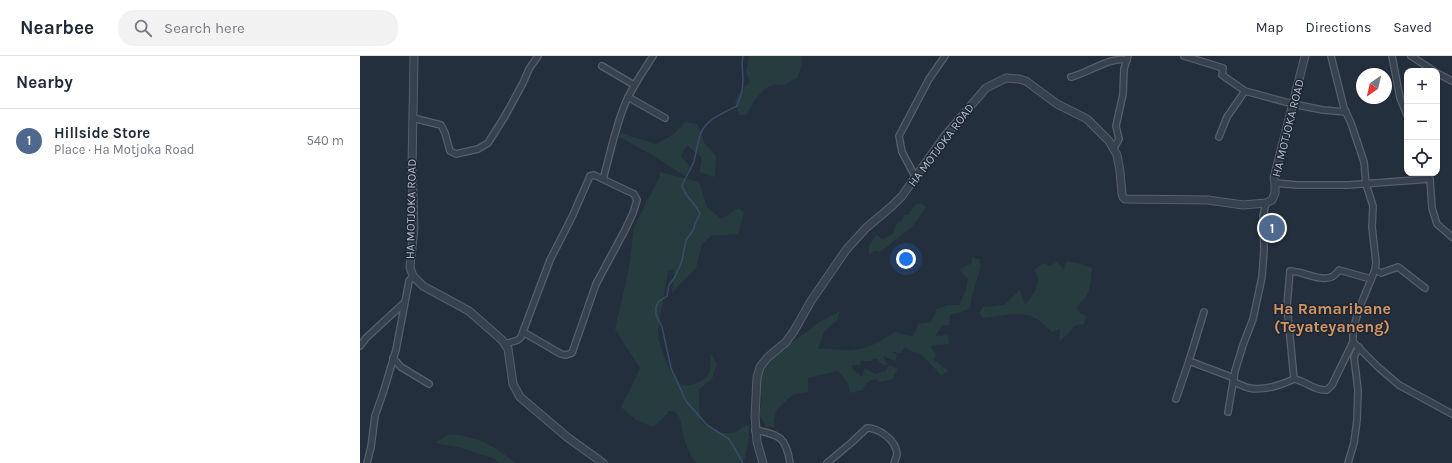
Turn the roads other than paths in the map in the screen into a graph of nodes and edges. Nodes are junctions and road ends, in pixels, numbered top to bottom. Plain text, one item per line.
1 (414, 56) edge
2 (538, 56) edge
3 (653, 56) edge
4 (945, 56) edge
5 (1184, 56) edge
6 (1305, 56) edge
7 (1331, 56) edge
8 (1392, 56) edge
9 (1411, 56) edge
10 (1128, 58) edge
11 (602, 66) dead end
12 (1429, 68) edge
13 (1440, 75) edge
14 (1071, 77) dead end
15 (1452, 81) edge
16 (634, 85) junction
17 (1245, 91) junction
18 (628, 97) junction
19 (1293, 104) junction
20 (1404, 108) edge
21 (1346, 112) junction
22 (413, 118) junction
23 (665, 118) dead end
24 (1219, 137) dead end
25 (1114, 148) junction
26 (1430, 176) edge
27 (916, 178) junction
28 (603, 180) junction
29 (1275, 183) junction
30 (1366, 184) junction
31 (1266, 203) junction
32 (1452, 237) edge
33 (1375, 270) junction
34 (414, 276) junction
35 (1371, 279) junction
36 (1425, 288) dead end
37 (404, 303) junction
38 (1204, 312) dead end
39 (523, 332) junction
40 (1353, 342) junction
41 (505, 344) junction
42 (360, 346) edge
43 (1359, 348) junction
44 (394, 358) junction
45 (1189, 361) junction
46 (1294, 379) junction
47 (1234, 380) junction
48 (430, 384) dead end
49 (1176, 399) dead end
50 (1228, 412) dead end
51 (1452, 414) edge
52 (755, 430) junction
53 (367, 463) edge
54 (603, 463) edge
55 (763, 463) edge
56 (790, 463) edge
57 (827, 463) edge
58 (894, 463) edge
59 (1348, 463) edge

1 - 22 street, HA MOTJOKA ROAD
2 - 22 street
3 - 16 street
4 - 27 street
5 - 17 street
6 - 19 street, HA MOTJOKA ROAD
7 - 21 street
8 - 20 street
9 - 12 street
10 - 14 street
10 - 25 street
11 - 16 street
13 - 15 street
16 - 18 street
17 - 19 street
17 - 24 street
18 - 23 street
18 - 28 street
19 - 21 street
19 - 29 street, HA MOTJOKA ROAD
21 - 30 street
22 - 34 street, HA MOTJOKA ROAD
25 - 27 street, HA MOTJOKA ROAD
25 - 31 street, HA MOTJOKA ROAD
26 - 30 street
26 - 32 street
27 - 52 street, HA MOTJOKA ROAD
28 - 39 street
28 - 39 street
29 - 30 street
29 - 31 street, HA MOTJOKA ROAD
30 - 33 street
31 - 47 street
33 - 35 street
33 - 36 street
34 - 37 street
34 - 41 street, HA MOTJOKA ROAD
35 - 40 street
35 - 46 street
37 - 42 street
37 - 44 street
38 - 45 street
39 - 41 street
40 - 43 street
40 - 46 street
41 - 54 street, HA MOTJOKA ROAD
43 - 51 street
43 - 59 street
44 - 48 street
44 - 53 street
45 - 47 street
45 - 49 street
46 - 47 street
47 - 50 street
52 - 55 street, HA MOTJOKA ROAD
52 - 56 street
57 - 58 street

